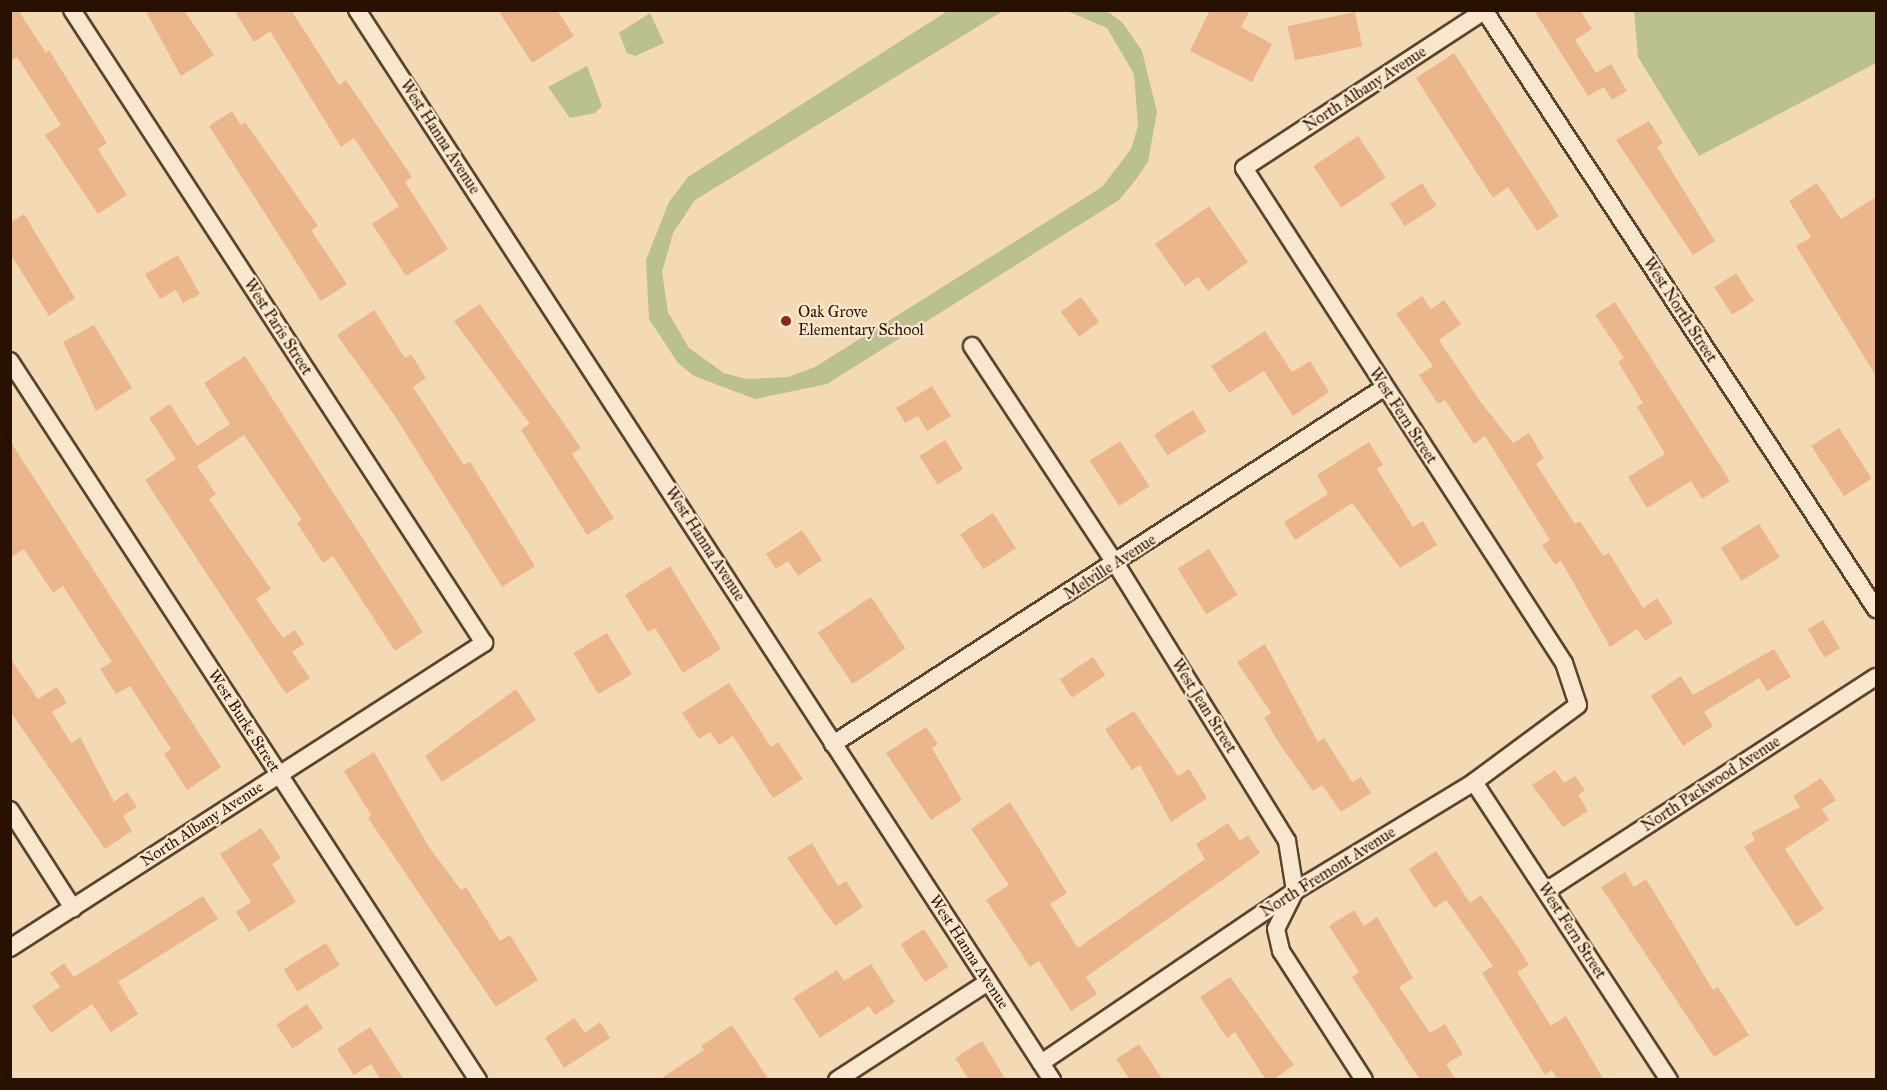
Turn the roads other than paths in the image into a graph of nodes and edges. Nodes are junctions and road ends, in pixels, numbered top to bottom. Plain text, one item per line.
1 (72, 10) edge
2 (357, 10) edge
3 (1485, 11) edge
4 (1244, 168) joint
5 (972, 346) dead end
6 (10, 362) edge
7 (1385, 387) junction
8 (1116, 564) junction
9 (1876, 609) edge
10 (484, 643) joint
11 (1564, 663) joint
12 (1876, 677) edge
13 (833, 744) junction
14 (279, 774) junction
15 (1474, 782) junction
16 (10, 810) edge
17 (1295, 891) junction
18 (1546, 891) junction
19 (73, 908) junction
20 (10, 948) edge
21 (988, 982) junction
22 (1041, 1063) junction
23 (478, 1080) edge
24 (837, 1080) edge
25 (1052, 1080) edge
26 (1364, 1080) edge
27 (1669, 1080) edge

1 - 10 street, West Paris Street
2 - 13 street, West Hanna Avenue
3 - 4 street, North Albany Avenue
3 - 9 street, West North Street
4 - 7 street, West Fern Street
5 - 8 street, West Jean Street
6 - 14 street, West Burke Street
7 - 8 street, Melville Avenue
7 - 11 street, West Fern Street
8 - 13 street, Melville Avenue
8 - 17 street, West Jean Street
10 - 14 street, North Albany Avenue
11 - 15 street, North Fremont Avenue
12 - 18 street, North Packwood Avenue
13 - 21 street, West Hanna Avenue
14 - 19 street, North Albany Avenue
14 - 23 street, West Burke Street
15 - 17 street, North Fremont Avenue
15 - 18 street, West Fern Street
16 - 19 street
17 - 22 street, North Fremont Avenue
17 - 26 street
18 - 27 street, West Fern Street
19 - 20 street, North Albany Avenue
21 - 22 street, West Hanna Avenue
21 - 24 street
22 - 25 street, West Hanna Avenue

